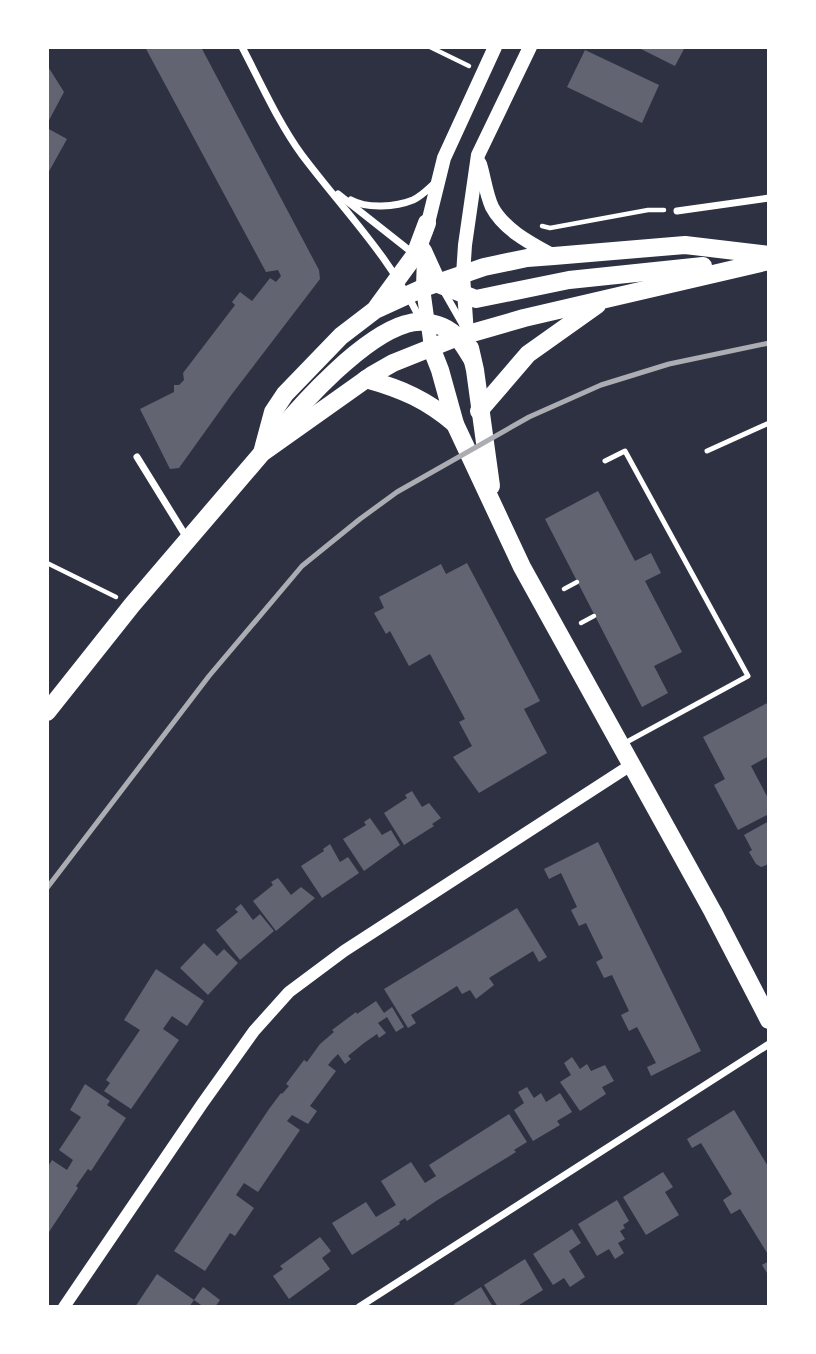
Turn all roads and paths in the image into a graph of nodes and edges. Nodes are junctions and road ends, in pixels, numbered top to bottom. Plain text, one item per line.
1 (242, 47) edge
2 (430, 47) edge
3 (495, 47) edge
4 (530, 47) edge
5 (482, 72) junction
6 (478, 155) junction
7 (437, 180) junction
8 (326, 185) junction
9 (769, 198) edge
10 (677, 211) joint
11 (427, 223) joint
12 (513, 230) junction
13 (554, 256) junction
14 (421, 257) junction
15 (769, 258) edge
16 (463, 275) junction
17 (398, 278) junction
18 (423, 289) junction
19 (464, 296) junction
20 (609, 298) junction
21 (375, 310) junction
22 (424, 322) junction
23 (462, 336) junction
24 (431, 347) junction
25 (366, 379) junction
26 (480, 417) junction
27 (769, 423) edge
28 (457, 428) junction
29 (707, 451) dead end
30 (262, 453) junction
31 (137, 457) dead end
32 (606, 461) dead end
33 (482, 466) junction
34 (187, 538) junction
35 (47, 563) edge
36 (575, 583) dead end
37 (564, 589) dead end
38 (132, 605) junction
39 (592, 617) dead end
40 (581, 623) dead end
41 (47, 712) edge
42 (621, 746) junction
43 (631, 765) junction
44 (769, 1020) edge
45 (769, 1044) edge
46 (64, 1307) edge
47 (359, 1307) edge

1 - 8 street
2 - 5 path
3 - 5 main road
4 - 6 main road
5 - 7 main road
6 - 12 main road
6 - 16 main road
7 - 8 street
7 - 11 main road
8 - 14 street
8 - 17 street
9 - 10 street
10 - 12 path
11 - 14 main road
12 - 13 main road
13 - 15 main road
13 - 16 main road
14 - 17 main road
14 - 18 main road
15 - 19 main road
15 - 20 main road
16 - 18 main road
16 - 19 main road
17 - 18 street
17 - 21 main road
18 - 19 main road
18 - 21 main road
18 - 22 main road
18 - 23 street
19 - 23 main road
20 - 23 main road
20 - 26 main road
21 - 30 main road
22 - 23 main road
22 - 24 main road
22 - 30 main road
23 - 24 main road
23 - 26 main road
24 - 25 main road
24 - 28 main road
25 - 28 main road
25 - 30 main road
26 - 33 main road
27 - 29 lane
28 - 33 main road
30 - 34 main road
31 - 34 street
32 - 42 lane
33 - 42 main road
34 - 38 main road
35 - 38 path
36 - 37 path
38 - 41 main road
39 - 40 path
42 - 43 main road
43 - 44 main road
43 - 46 street
45 - 47 street

